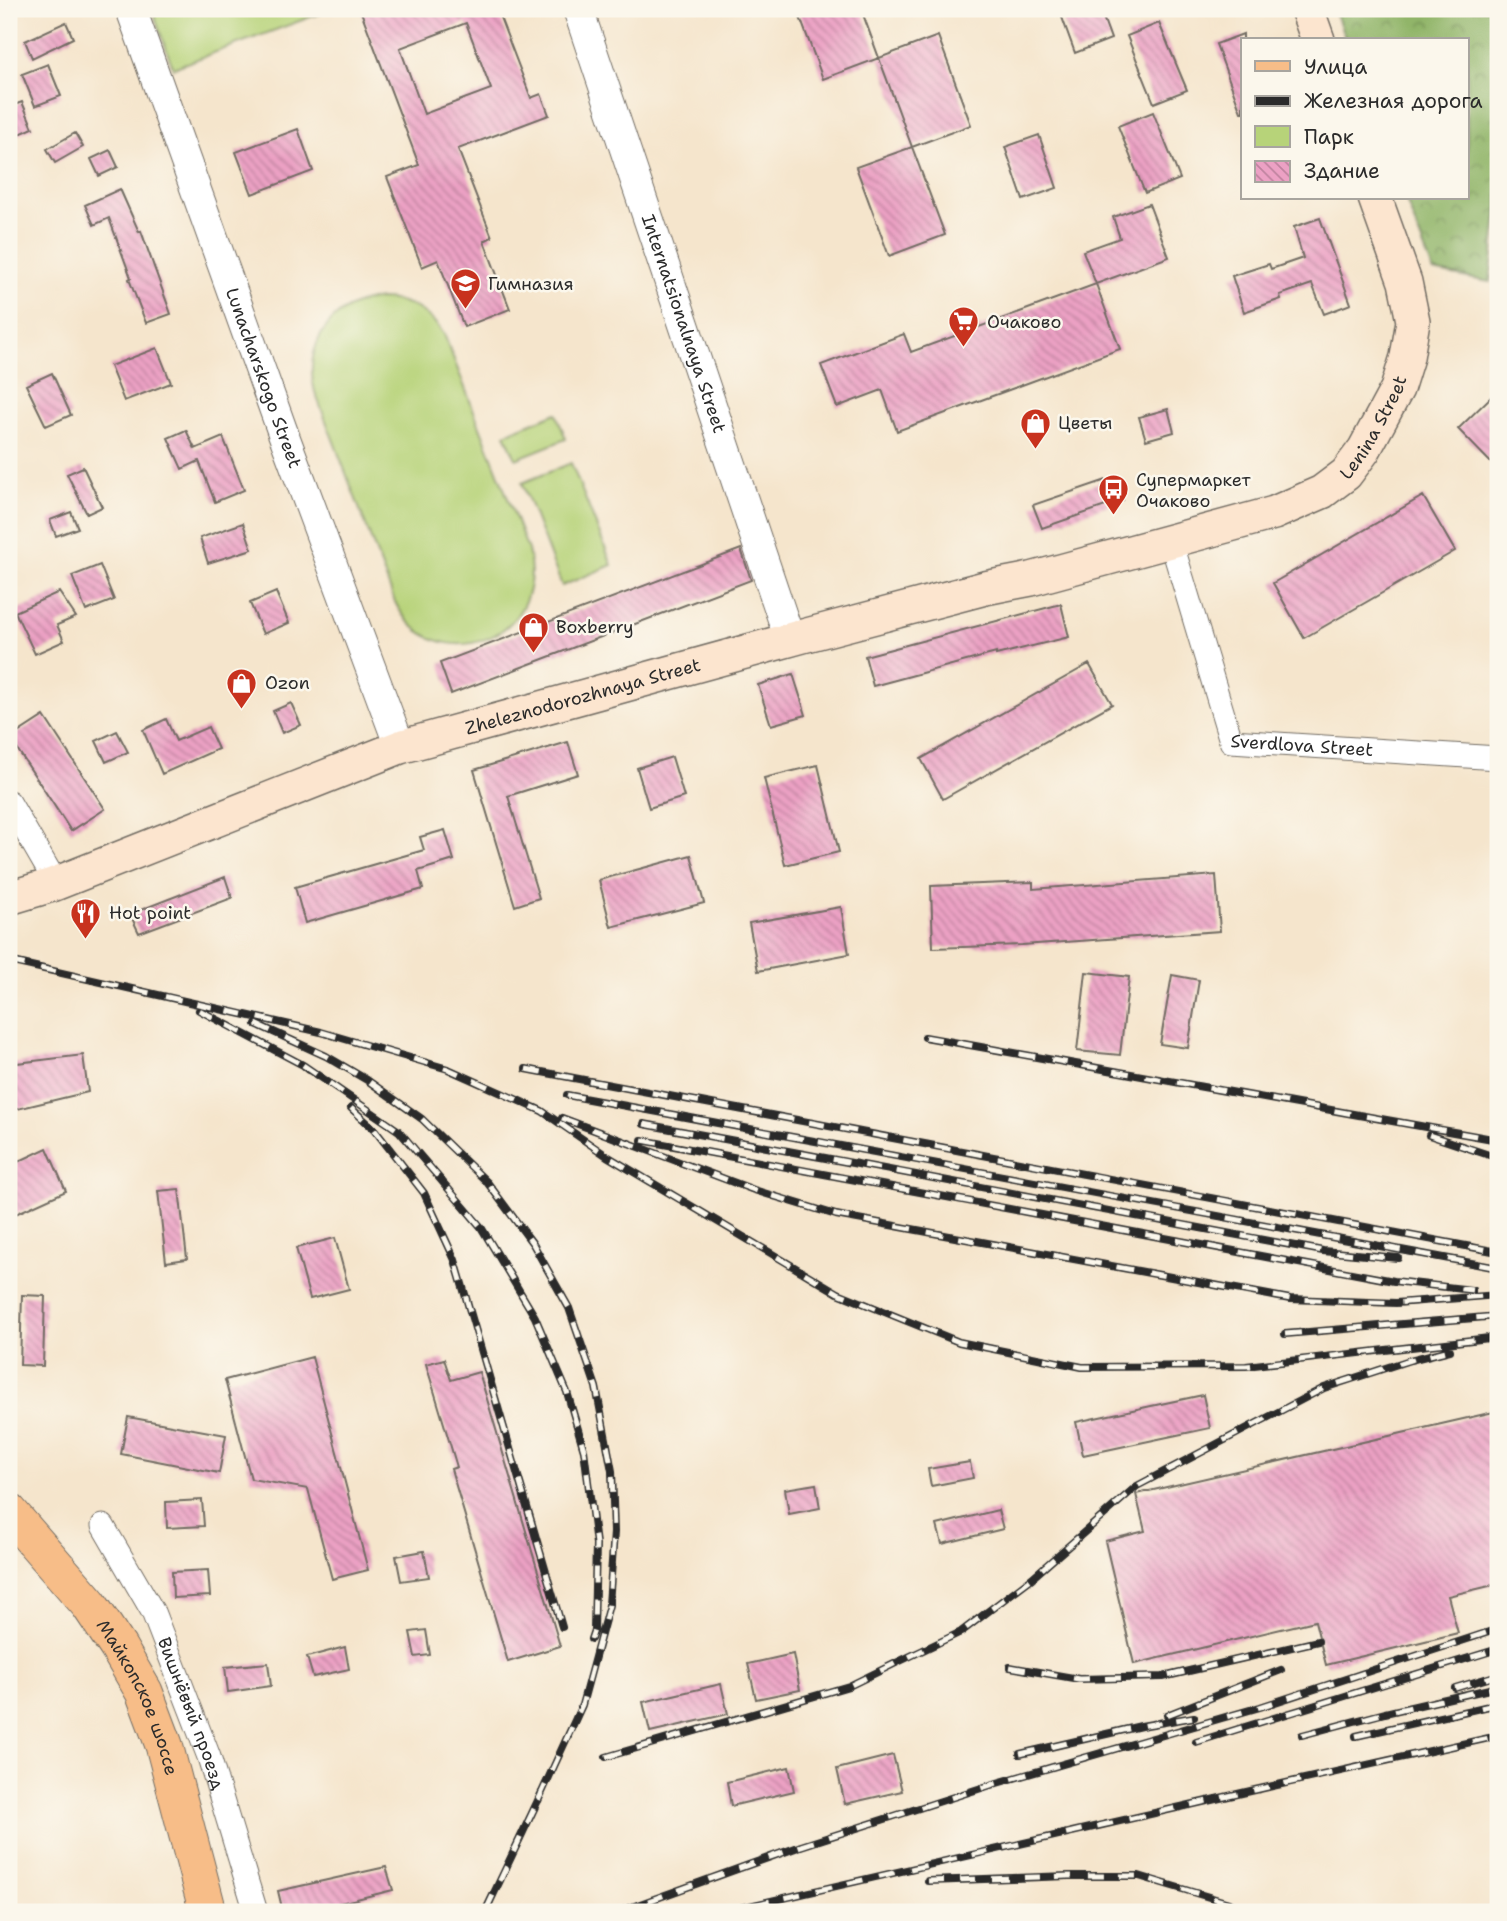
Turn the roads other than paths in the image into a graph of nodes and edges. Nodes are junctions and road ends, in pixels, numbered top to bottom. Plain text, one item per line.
1 (131, 9) edge
2 (578, 9) edge
3 (595, 9) edge
4 (1307, 9) edge
5 (1317, 38) edge
6 (1376, 200) edge
7 (1171, 541) junction
8 (796, 638) junction
9 (400, 747) junction
10 (1498, 758) edge
11 (9, 802) edge
12 (54, 884) junction
13 (9, 898) edge
14 (9, 913) edge
15 (9, 1512) edge
16 (103, 1526) dead end
17 (204, 1895) edge
18 (256, 1912) edge

1 - 9 street, Lunacharskogo Street
2 - 8 street, Internatsionalnaya Street
3 - 8 street, Internatsionalnaya Street
4 - 5 main road
6 - 7 main road, Lenina Street
7 - 8 main road, Zheleznodorozhnaya Street
7 - 10 street, Sverdlova Street
8 - 9 main road, Zheleznodorozhnaya Street
9 - 12 main road, Zheleznodorozhnaya Street
11 - 12 street
12 - 13 main road, Zheleznodorozhnaya Street
12 - 14 main road
15 - 17 main road, Майкопское шоссе
16 - 18 street, Вишнёвый проезд

